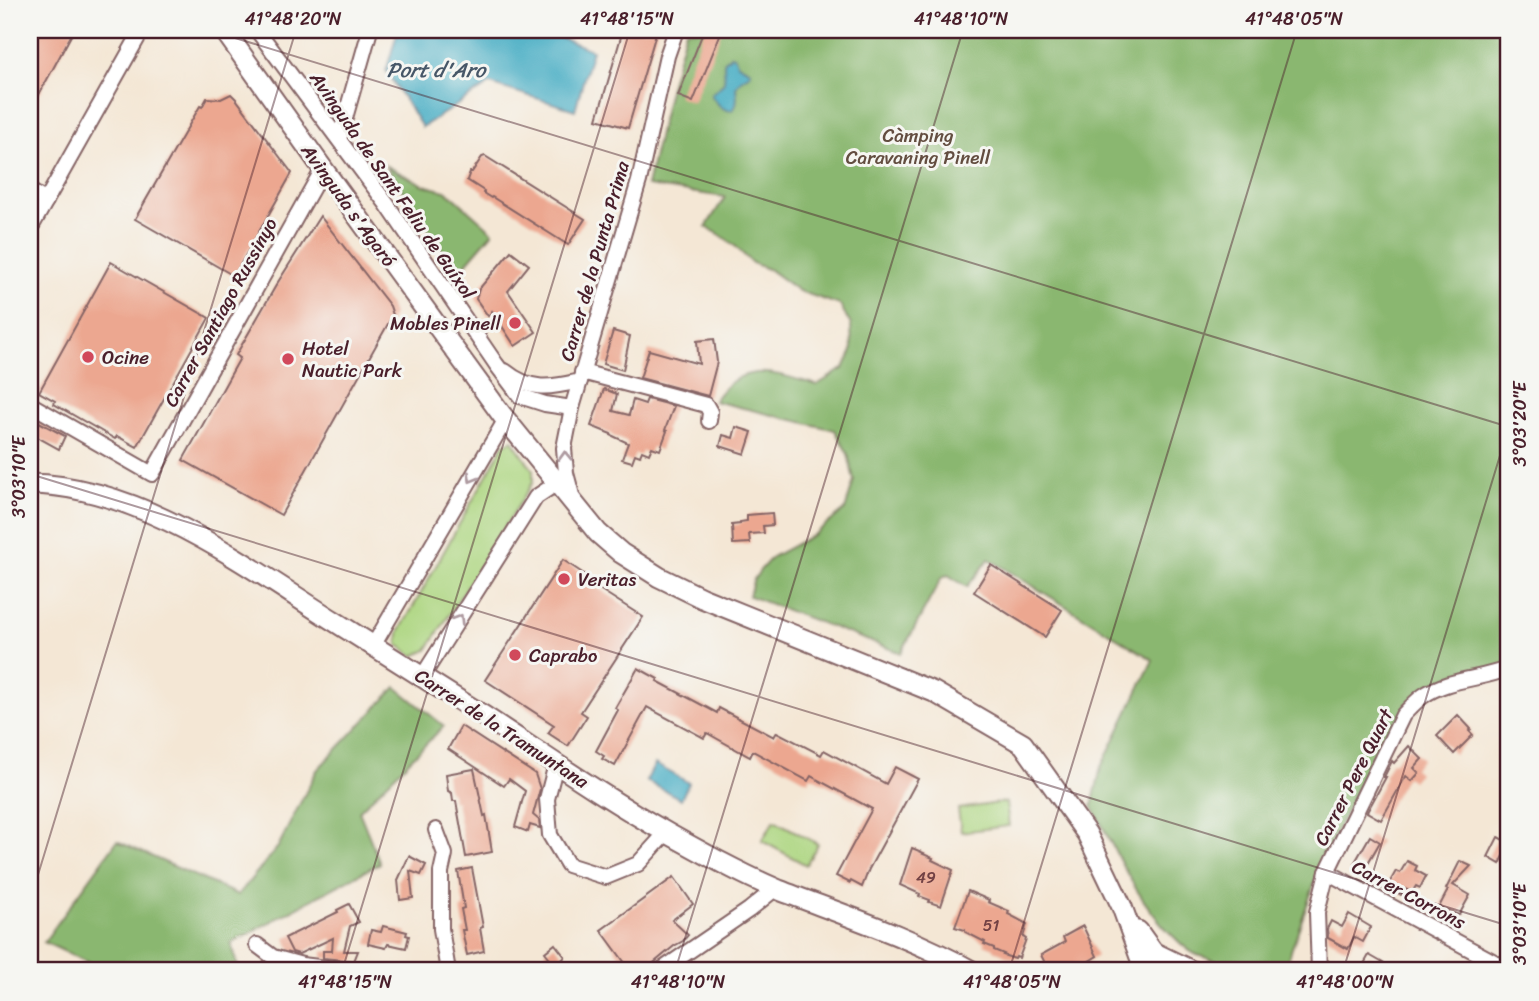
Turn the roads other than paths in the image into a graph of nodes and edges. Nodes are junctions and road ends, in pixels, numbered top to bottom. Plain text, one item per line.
1 (142, 30) edge
2 (224, 30) edge
3 (257, 30) edge
4 (370, 30) edge
5 (676, 30) edge
6 (339, 139) junction
7 (323, 169) junction
8 (30, 191) edge
9 (46, 201) junction
10 (30, 229) edge
11 (496, 364) junction
12 (581, 376) junction
13 (475, 378) junction
14 (30, 404) edge
15 (572, 408) junction
16 (506, 419) junction
17 (709, 421) dead end
18 (557, 483) junction
19 (32, 484) edge
20 (574, 504) junction
21 (373, 646) junction
22 (1509, 668) edge
23 (422, 677) junction
24 (556, 764) junction
25 (436, 830) dead end
26 (666, 833) junction
27 (1327, 872) junction
28 (776, 888) junction
29 (1122, 907) junction
30 (257, 946) dead end
31 (1509, 970) edge
32 (351, 971) edge
33 (448, 971) edge
34 (660, 971) edge
35 (972, 971) edge
36 (1145, 971) edge
37 (1192, 971) edge
38 (1320, 971) edge

1 - 9 street
2 - 7 main road, Avinguda s'Agaró
3 - 6 street, Avinguda de Sant Feliu de Guíxol
4 - 6 street
5 - 12 street, Carrer de la Punta Prima
6 - 11 street, Avinguda de Sant Feliu de Guíxol
7 - 13 main road, Avinguda s'Agaró
7 - 14 street, Carrer Santiago Russinyo
8 - 9 street
9 - 10 street
11 - 12 street, Avinguda de Sant Feliu de Guíxol
11 - 13 street
11 - 15 street, Avinguda de Sant Feliu de Guíxol
12 - 15 street, Carrer de la Punta Prima
12 - 17 street
13 - 16 main road, Avinguda s'Agaró
20 -> 15 street, Carrer de la Punta Prima
16 - 18 main road, Avinguda s'Agaró
16 -> 21 street
18 - 20 main road, Avinguda s'Agaró
23 -> 18 street
19 - 21 main road, Carrer de la Tramuntana
20 - 29 main road, Avinguda s'Agaró
21 - 23 main road, Carrer de la Tramuntana
22 - 27 street, Carrer Pere Quart
23 - 24 main road, Carrer de la Tramuntana
24 - 26 main road, Carrer de la Tramuntana
24 - 26 street
25 - 33 street
26 - 28 main road, Carrer de la Tramuntana
27 - 31 street, Carrer Corrons
27 - 38 street, Carrer Pere Quart
28 - 34 street
28 - 35 main road, Carrer de la Tramuntana
29 - 36 main road
29 - 37 main road
30 - 32 street

